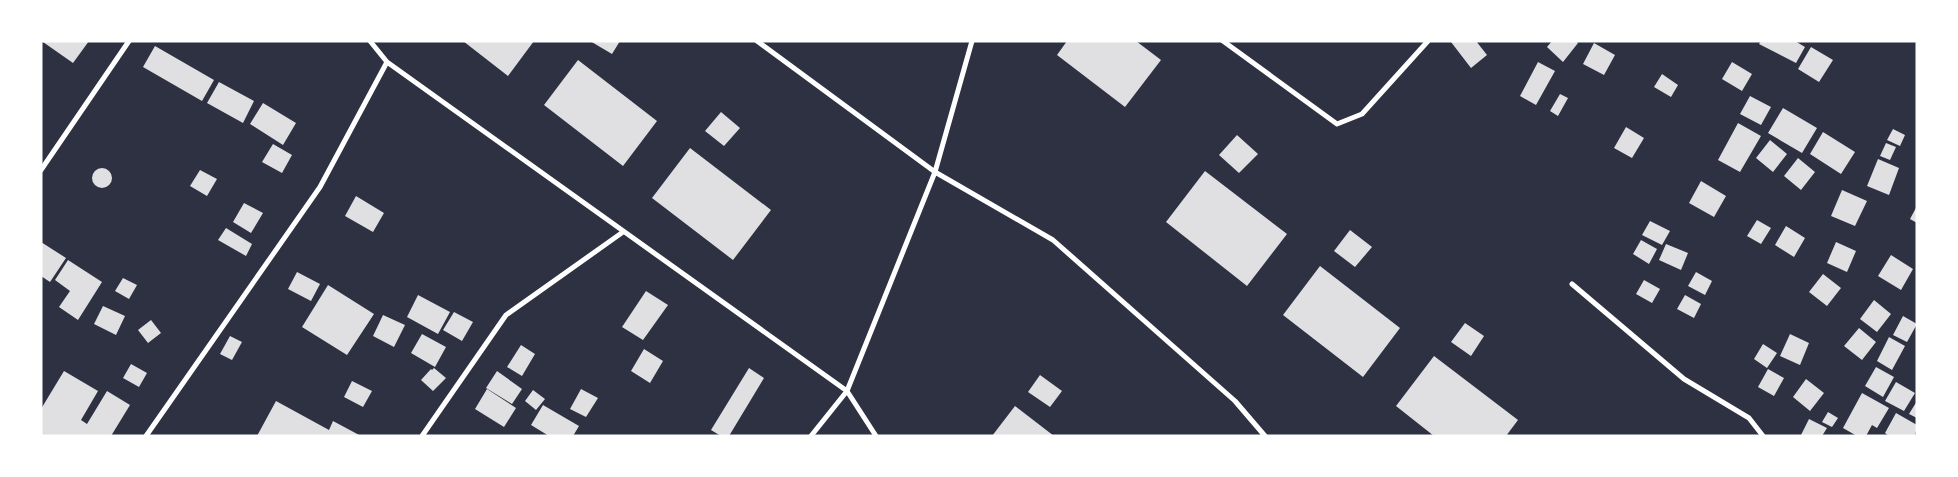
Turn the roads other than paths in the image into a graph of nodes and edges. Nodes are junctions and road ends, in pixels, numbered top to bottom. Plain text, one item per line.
1 (129, 41) edge
2 (370, 41) edge
3 (757, 41) edge
4 (972, 41) edge
5 (1223, 41) edge
6 (1428, 41) edge
7 (387, 62) junction
8 (41, 170) edge
9 (935, 172) junction
10 (623, 232) junction
11 (1572, 284) dead end
12 (846, 391) junction
13 (146, 436) edge
14 (422, 436) edge
15 (811, 436) edge
16 (876, 436) edge
17 (1265, 436) edge
18 (1763, 436) edge

1 - 8 street
2 - 7 street
3 - 9 street
4 - 9 street
5 - 6 street
7 - 10 street
7 - 13 street
9 - 12 street
9 - 17 street
10 - 12 street
10 - 14 street
11 - 18 street
12 - 15 street
12 - 16 street

